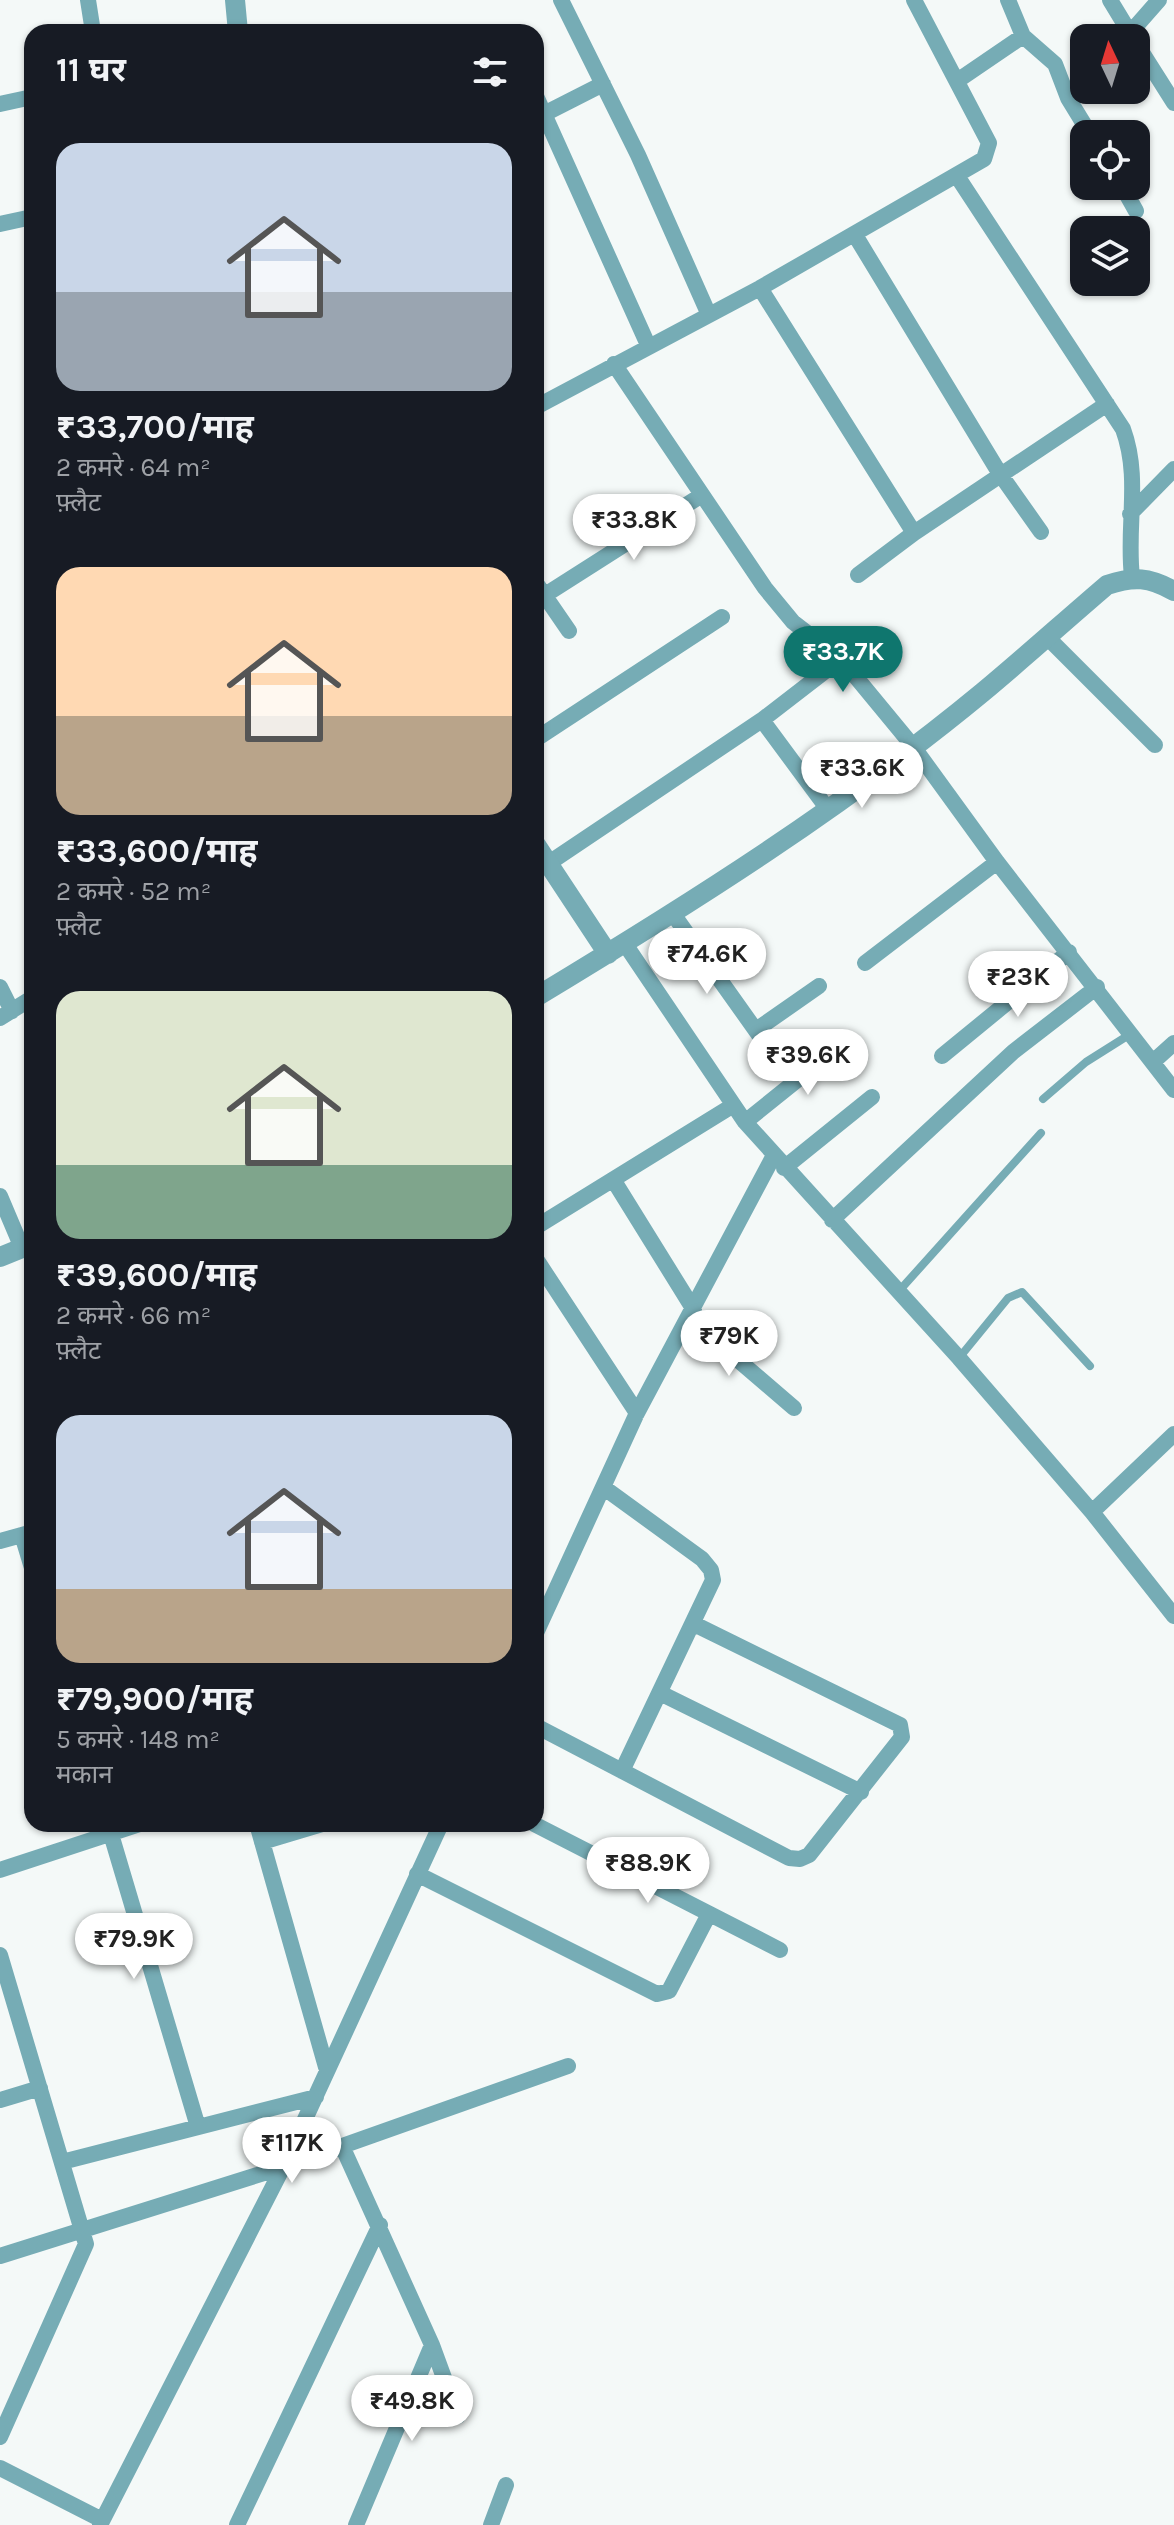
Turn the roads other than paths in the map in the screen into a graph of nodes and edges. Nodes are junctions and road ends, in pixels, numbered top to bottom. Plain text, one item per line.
1 (88, 0) edge
2 (235, 0) edge
3 (561, 0) edge
4 (914, 0) edge
5 (1008, 0) edge
6 (1110, 0) edge
7 (1159, 0) edge
8 (92, 24) edge
9 (237, 24) edge
10 (1125, 24) edge
11 (1143, 24) edge
12 (1023, 36) junction
13 (1150, 65) edge
14 (957, 81) junction
15 (603, 84) junction
16 (24, 99) edge
17 (1174, 103) edge
18 (0, 104) edge
19 (544, 114) joint
20 (1081, 120) edge
21 (957, 176) junction
22 (1130, 200) edge
23 (1136, 211) dead end
24 (24, 219) edge
25 (0, 224) edge
26 (855, 235) junction
27 (760, 288) junction
28 (709, 315) junction
29 (648, 345) junction
30 (614, 364) junction
31 (544, 403) edge
32 (1107, 404) junction
33 (1174, 469) edge
34 (1000, 474) junction
35 (702, 495) junction
36 (1130, 514) junction
37 (1041, 532) dead end
38 (914, 533) junction
39 (858, 575) dead end
40 (1132, 577) junction
41 (544, 587) edge
42 (1174, 591) edge
43 (544, 594) edge
44 (722, 617) dead end
45 (569, 631) dead end
46 (1047, 637) junction
47 (841, 659) junction
48 (762, 720) junction
49 (544, 734) edge
50 (912, 745) junction
51 (1155, 745) dead end
52 (827, 808) junction
53 (544, 856) edge
54 (997, 862) junction
55 (549, 863) junction
56 (673, 914) junction
57 (616, 949) junction
58 (1069, 952) junction
59 (865, 963) dead end
60 (819, 986) dead end
61 (0, 987) edge
62 (1097, 987) junction
63 (544, 992) edge
64 (24, 1003) edge
65 (6, 1014) edge
66 (756, 1030) junction
67 (1132, 1033) junction
68 (847, 1040) dead end
69 (1174, 1043) edge
70 (774, 1056) dead end
71 (942, 1056) dead end
72 (1154, 1061) junction
73 (1174, 1090) edge
74 (872, 1097) dead end
75 (1043, 1099) dead end
76 (732, 1106) junction
77 (745, 1122) junction
78 (1041, 1133) dead end
79 (779, 1163) junction
80 (614, 1181) junction
81 (0, 1196) edge
82 (832, 1220) junction
83 (544, 1222) edge
84 (24, 1240) edge
85 (24, 1247) edge
86 (0, 1257) edge
87 (544, 1271) edge
88 (899, 1292) junction
89 (691, 1314) junction
90 (959, 1358) junction
91 (1090, 1366) dead end
92 (794, 1408) dead end
93 (637, 1413) junction
94 (1174, 1434) edge
95 (603, 1487) junction
96 (1092, 1512) junction
97 (24, 1535) edge
98 (0, 1541) edge
99 (544, 1616) edge
100 (1174, 1616) edge
101 (694, 1624) junction
102 (660, 1693) junction
103 (544, 1730) edge
104 (622, 1771) junction
105 (861, 1792) junction
106 (544, 1829) edge
107 (102, 1832) edge
108 (111, 1832) edge
109 (259, 1832) edge
110 (295, 1832) edge
111 (437, 1832) edge
112 (262, 1842) junction
113 (0, 1870) edge
114 (417, 1874) junction
115 (709, 1914) junction
116 (780, 1950) dead end
117 (0, 1955) edge
118 (568, 2066) dead end
119 (326, 2067) junction
120 (40, 2088) junction
121 (316, 2097) junction
122 (0, 2100) edge
123 (198, 2127) junction
124 (342, 2146) junction
125 (62, 2162) junction
126 (283, 2167) junction
127 (380, 2225) junction
128 (82, 2228) junction
129 (0, 2256) edge
130 (432, 2345) junction
131 (458, 2416) dead end
132 (0, 2437) edge
133 (0, 2468) edge
134 (506, 2485) dead end
135 (101, 2523) edge
136 (237, 2525) edge
137 (356, 2525) edge
138 (491, 2525) edge

1 - 8 street
2 - 9 street
3 - 15 street
4 - 14 street
5 - 12 street
6 - 10 street
7 - 11 street
12 - 14 street
12 - 20 street
13 - 17 street
14 - 21 street
15 - 19 street
15 - 28 street
16 - 18 street
19 - 29 street
21 - 26 street
21 - 32 street
22 - 23 street
24 - 25 street
26 - 27 street
26 - 34 street
27 - 28 street
27 - 38 street
28 - 29 street
29 - 30 street
30 - 31 street
30 - 35 street
32 - 34 street
32 - 36 street
33 - 36 street
34 - 37 street
34 - 38 street
35 - 41 street
35 - 47 street
36 - 40 street
38 - 39 street
40 - 42 street
40 - 46 street
43 - 45 street
44 - 49 street
46 - 50 street
46 - 51 street
47 - 48 street
47 - 50 street
48 - 52 street
48 - 55 street
50 - 52 street
50 - 54 street
52 - 56 street
53 - 55 street
54 - 58 street
54 - 59 street
55 - 57 street
56 - 57 street
56 - 66 street
57 - 63 street
57 - 76 street
58 - 62 street
58 - 71 street
60 - 66 street
61 - 65 street
62 - 67 street
62 - 82 street
64 - 65 street
66 - 70 street
67 - 72 street
67 - 75 lane
68 - 77 street
69 - 72 street
72 - 73 street
74 - 79 street
76 - 77 street
76 - 80 street
77 - 79 street
78 - 88 lane
79 - 82 street
79 - 89 street
80 - 83 street
80 - 89 street
81 - 84 street
82 - 88 street
85 - 86 street
87 - 93 street
88 - 90 street
89 - 92 street
89 - 93 street
90 - 91 lane
90 - 96 street
93 - 95 street
94 - 96 street
95 - 99 street
95 - 101 street
96 - 100 street
97 - 98 street
101 - 102 street
101 - 105 street
102 - 104 street
102 - 105 street
103 - 104 street
104 - 105 street
106 - 115 street
107 - 113 street
108 - 123 street
109 - 112 street
110 - 112 street
111 - 114 street
112 - 119 street
114 - 115 street
114 - 119 street
115 - 116 street
117 - 120 street
118 - 124 street
119 - 121 street
120 - 122 street
120 - 125 street
121 - 123 street
121 - 126 street
123 - 125 street
124 - 126 street
124 - 127 street
125 - 128 street
126 - 128 street
126 - 135 street
127 - 130 street
127 - 136 street
128 - 129 street
128 - 132 street
130 - 131 street
130 - 137 street
133 - 135 street
134 - 138 street

